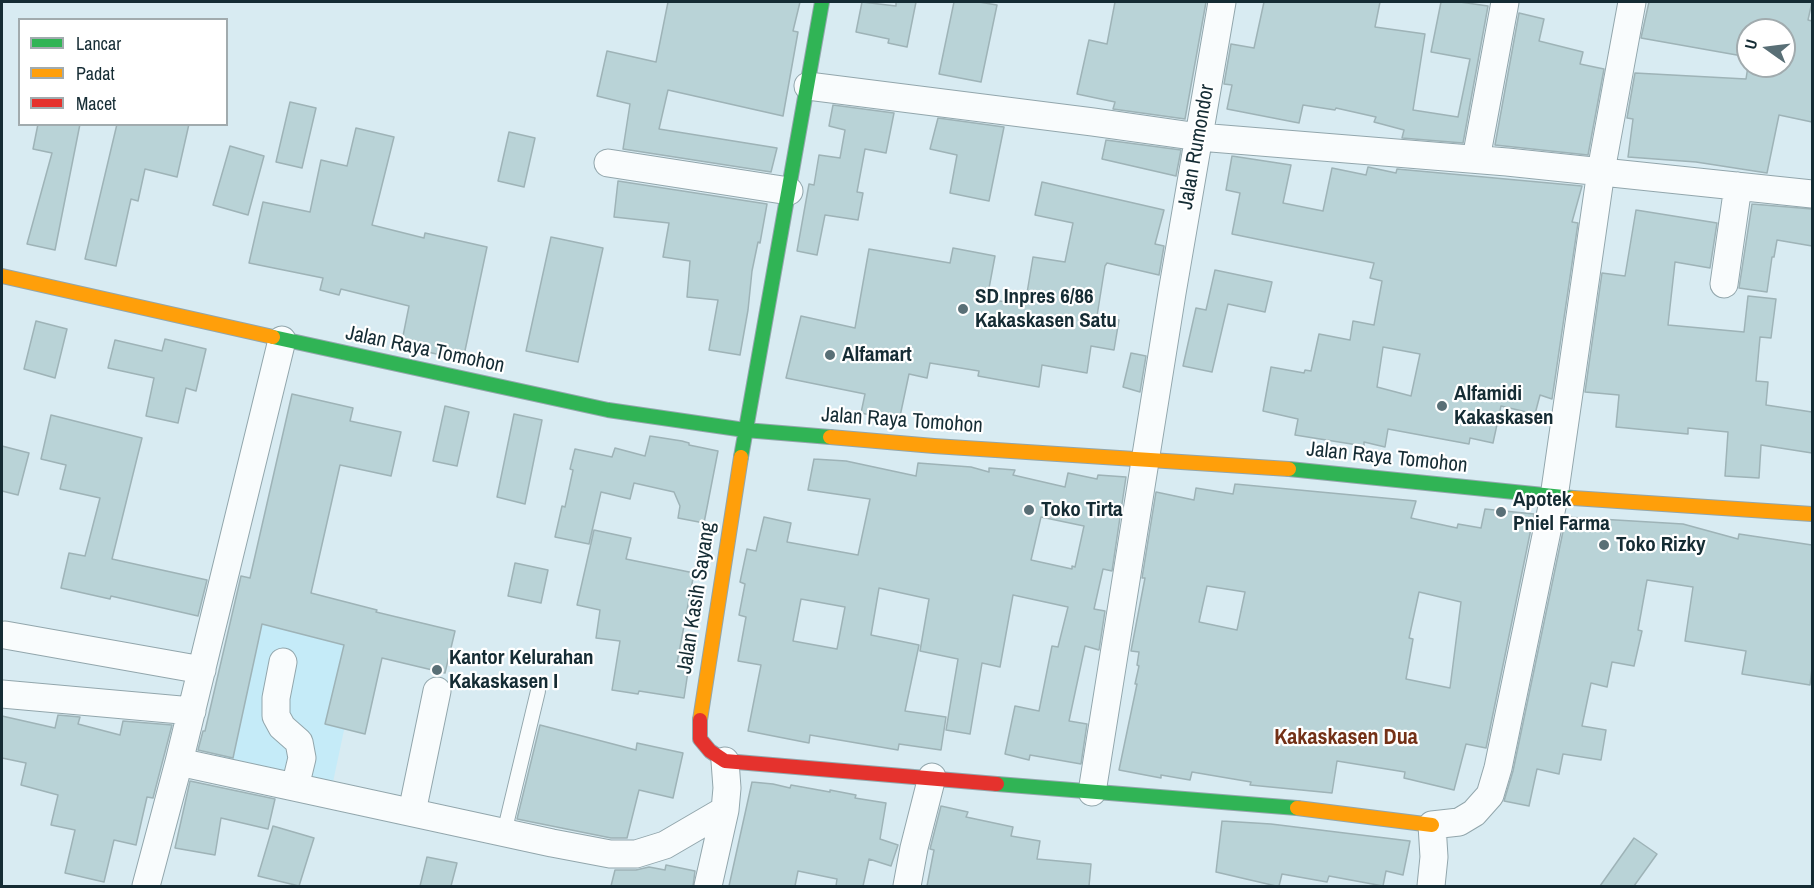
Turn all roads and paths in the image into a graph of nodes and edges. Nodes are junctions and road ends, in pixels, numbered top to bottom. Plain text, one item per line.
1 (822, 2) edge
2 (1222, 2) edge
3 (1505, 2) edge
4 (1632, 2) edge
5 (808, 86) junction
6 (1199, 137) junction
7 (1476, 159) junction
8 (608, 163) dead end
9 (1601, 171) junction
10 (1738, 186) junction
11 (789, 191) junction
12 (1812, 194) edge
13 (2, 276) edge
14 (1724, 284) dead end
15 (282, 340) junction
16 (745, 430) junction
17 (1144, 459) junction
18 (1554, 497) junction
19 (1812, 514) edge
20 (5, 635) dead end
21 (283, 662) dead end
22 (202, 670) junction
23 (437, 691) dead end
24 (538, 691) dead end
25 (2, 694) edge
26 (192, 711) junction
27 (725, 761) junction
28 (179, 762) junction
29 (932, 777) junction
30 (295, 787) junction
31 (1092, 792) junction
32 (725, 810) junction
33 (412, 813) junction
34 (1432, 825) junction
35 (504, 832) junction
36 (146, 886) edge
37 (708, 886) edge
38 (907, 886) edge
39 (1431, 886) edge

1 - 5 main road, Jalan Kasih Sayang
2 - 6 street, Jalan Rumondor
3 - 7 street
4 - 9 street
5 - 6 street
5 - 11 main road, Jalan Kasih Sayang
6 - 7 street
6 - 17 street, Jalan Rumondor
7 - 9 street
8 - 11 street
9 - 10 street
9 - 18 street
10 - 12 street
10 - 14 street
11 - 16 main road, Jalan Kasih Sayang
13 - 15 main road, Jalan Raya Tomohon
15 - 16 main road, Jalan Raya Tomohon
15 - 22 street
16 - 17 main road, Jalan Raya Tomohon
16 - 27 main road, Jalan Kasih Sayang
17 - 18 main road, Jalan Raya Tomohon
17 - 31 street, Jalan Rumondor
18 - 19 main road, Jalan Raya Tomohon
18 - 34 street
20 - 22 street
21 - 30 street
22 - 26 street
23 - 33 street
24 - 35 lane
25 - 26 street
26 - 28 street
27 - 29 main road
27 - 32 street
28 - 30 street
28 - 36 street
29 - 31 main road
29 - 38 street
30 - 33 street
31 - 34 main road
32 - 35 street
32 - 37 street
33 - 35 street
34 - 39 street

